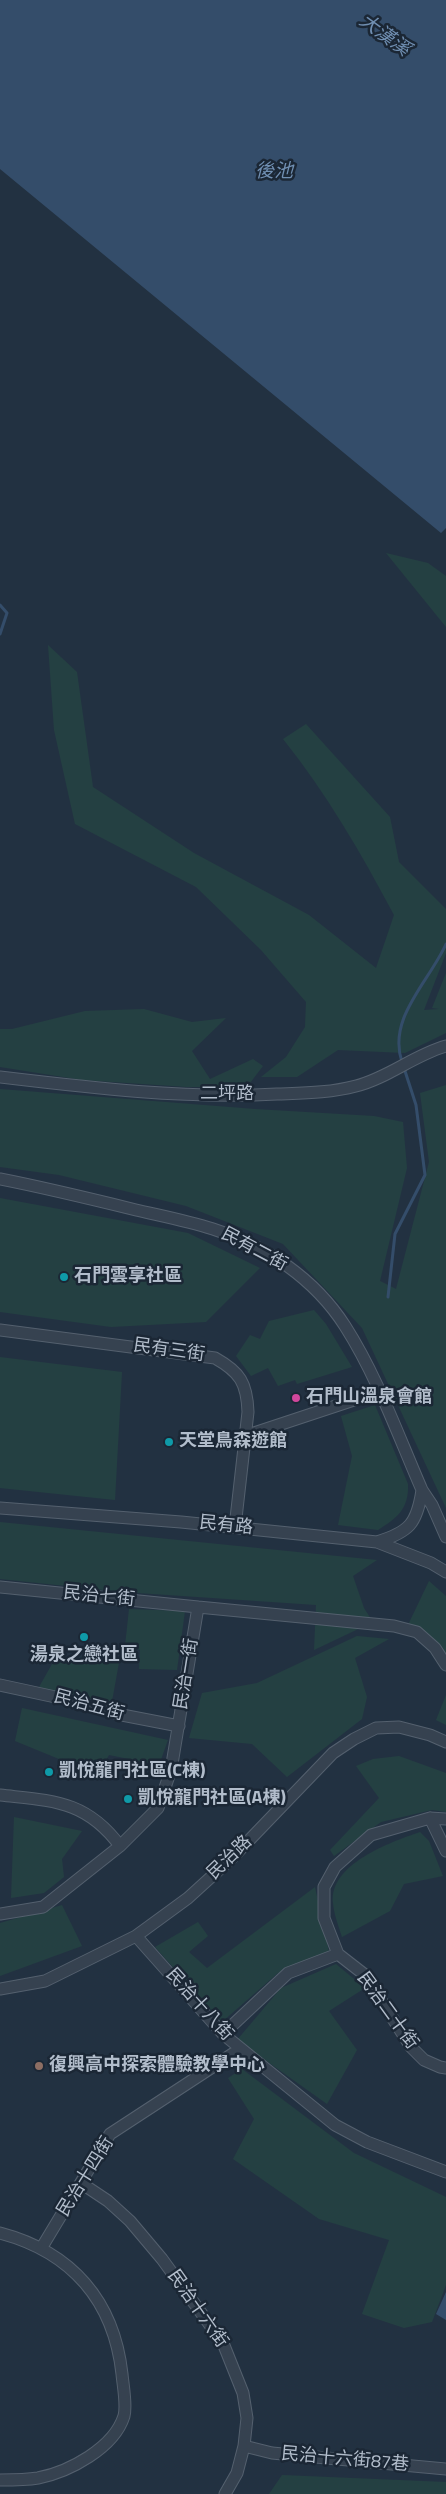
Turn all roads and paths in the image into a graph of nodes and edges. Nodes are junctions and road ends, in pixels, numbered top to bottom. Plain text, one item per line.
1 (446, 1046) edge
2 (0, 1077) edge
3 (0, 1179) edge
4 (0, 1330) edge
5 (378, 1392) junction
6 (245, 1436) junction
7 (422, 1490) junction
8 (0, 1508) edge
9 (235, 1527) junction
10 (446, 1537) edge
11 (377, 1542) junction
12 (446, 1572) edge
13 (0, 1588) edge
14 (198, 1607) junction
15 (446, 1665) edge
16 (0, 1685) edge
17 (179, 1726) junction
18 (446, 1742) edge
19 (0, 1795) edge
20 (430, 1818) junction
21 (446, 1819) edge
22 (120, 1846) junction
23 (446, 1851) edge
24 (0, 1914) edge
25 (136, 1936) junction
26 (338, 1954) junction
27 (0, 1988) edge
28 (223, 2034) junction
29 (240, 2049) junction
30 (446, 2068) edge
31 (446, 2172) edge
32 (80, 2183) junction
33 (0, 2233) edge
34 (42, 2247) junction
35 (244, 2446) junction
36 (446, 2469) edge
37 (0, 2480) edge
38 (225, 2494) edge

1 - 2 street, 二坪路
3 - 5 street, 民有二街
4 - 6 street, 民有三街
5 - 6 street
5 - 7 street, 民有二街
6 - 9 street, 民有三街
7 - 10 street, 民有二街
7 - 11 street
8 - 9 street, 民有路
9 - 11 street, 民有路
11 - 12 street, 民有路
13 - 14 street, 民治七街
14 - 15 street
14 - 17 street, 民治一街
16 - 17 street, 民治五街
17 - 22 street, 民治一街
18 - 25 street, 民治路
19 - 22 street
20 - 21 street
20 - 23 street
20 - 26 street
22 - 24 street, 民治一街
25 - 27 street, 民治路
25 - 28 street, 民治十八街
26 - 28 street
26 - 30 street, 民治二十街
28 - 29 street, 民治十八街
29 - 31 street, 民治十八街
29 - 32 street, 民治十四街
32 - 34 street, 民治十四街
32 - 35 street, 民治十六街
33 - 34 street
34 - 37 street
35 - 36 street, 民治十六街87巷
35 - 38 street, 民治十六街

